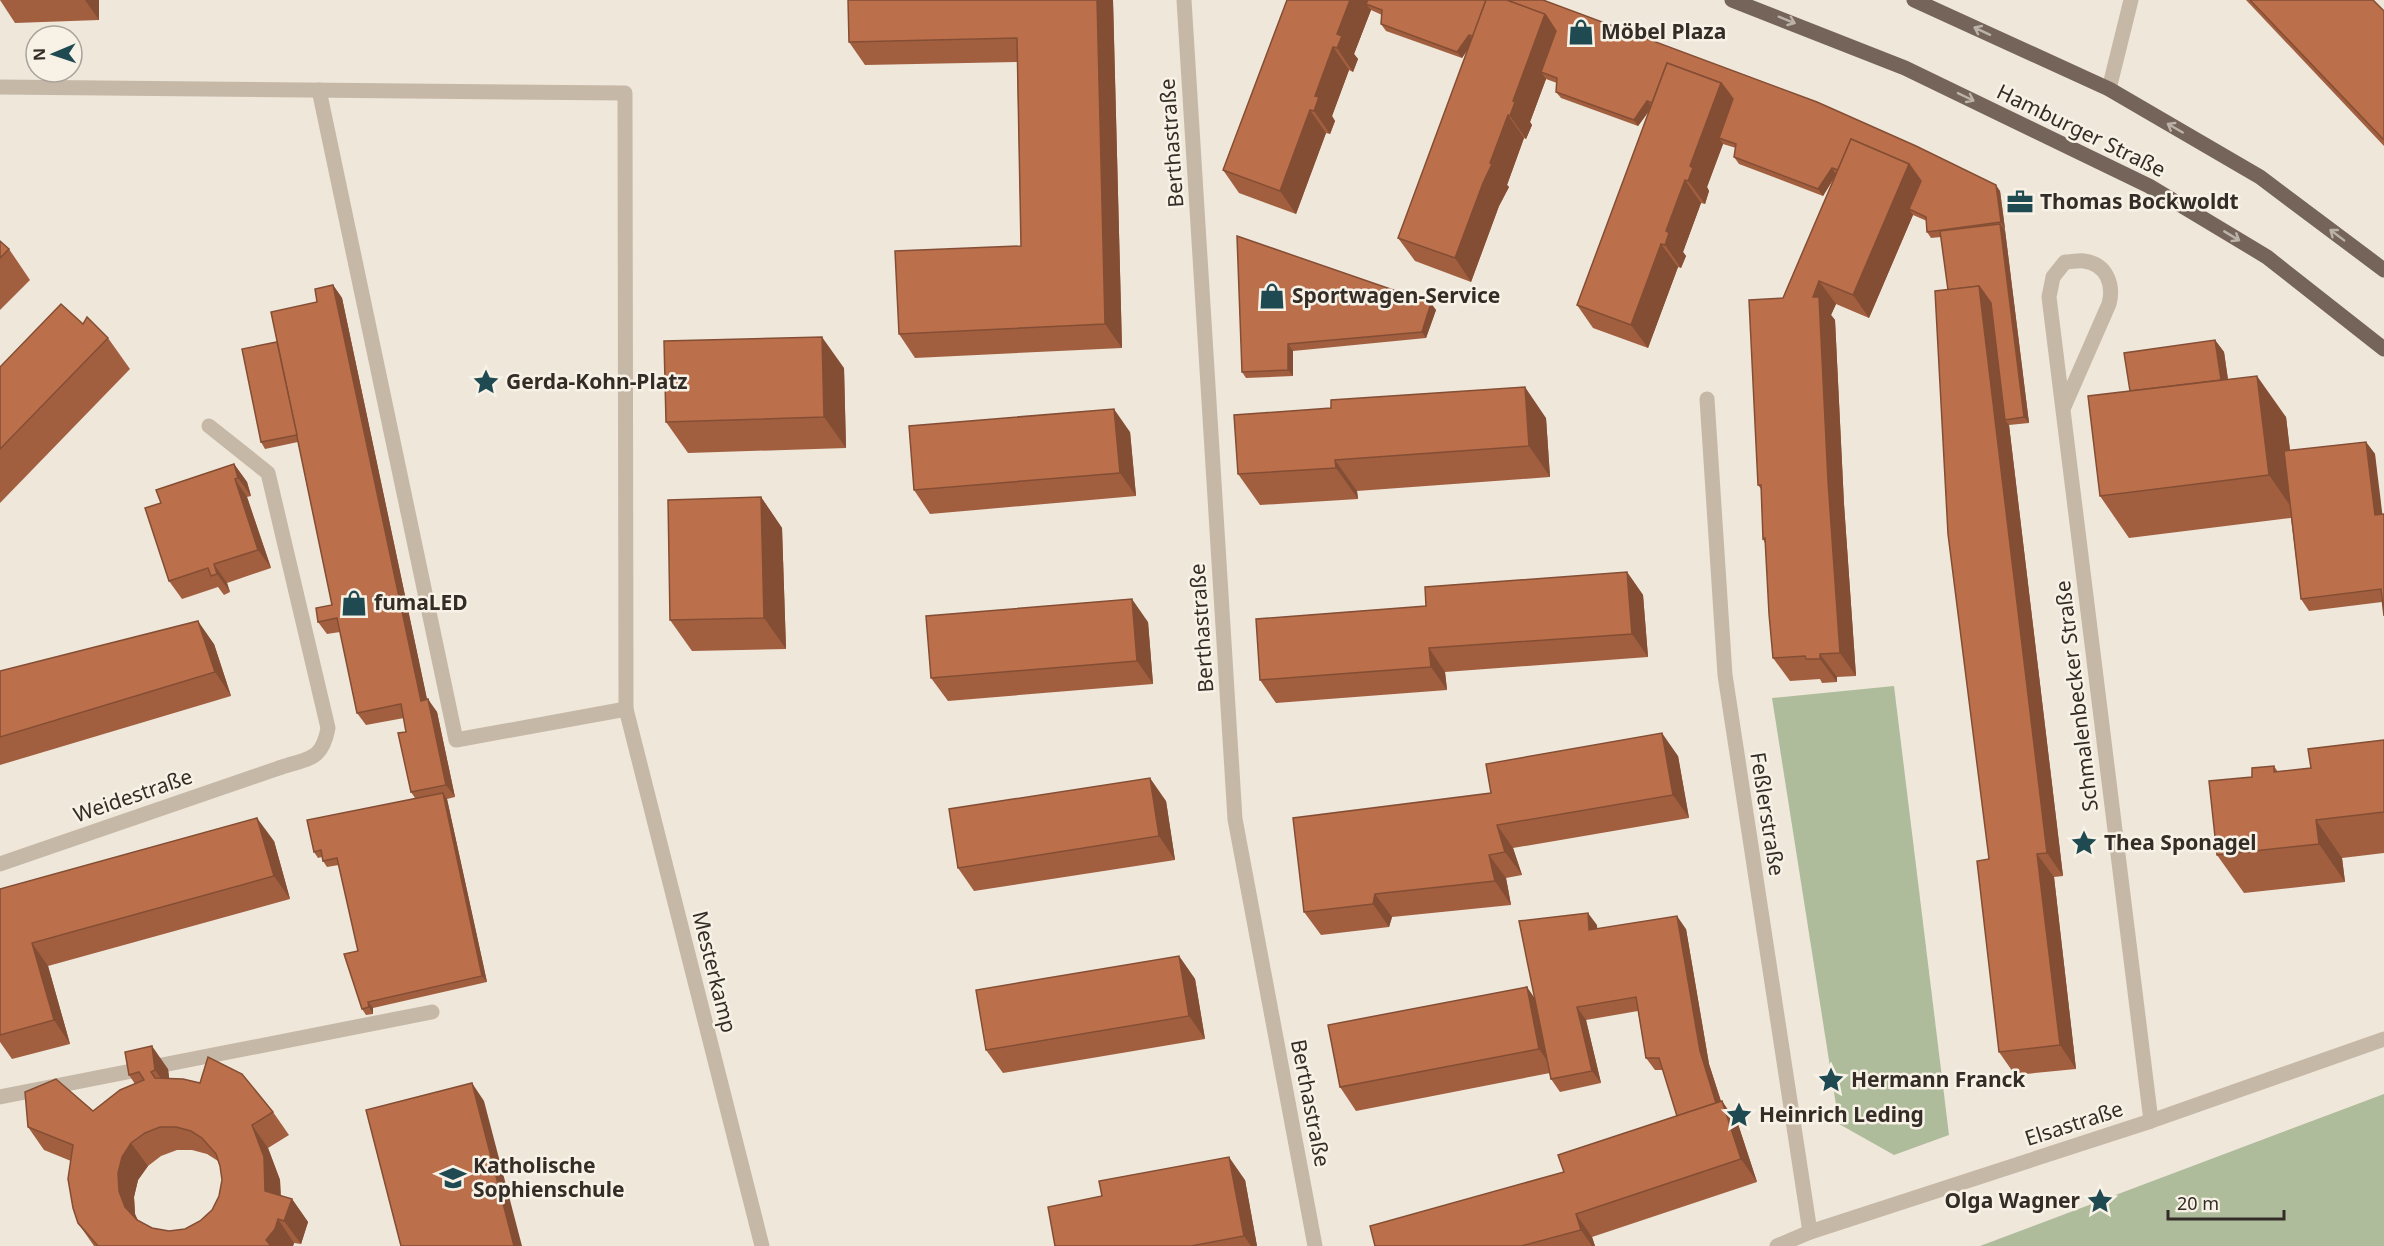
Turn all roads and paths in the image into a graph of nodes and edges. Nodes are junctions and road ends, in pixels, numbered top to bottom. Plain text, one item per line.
1 (1184, 0) edge
2 (1732, 0) edge
3 (1914, 0) edge
4 (2131, 0) edge
5 (0, 87) edge
6 (2109, 89) junction
7 (319, 90) junction
8 (2384, 270) edge
9 (2384, 349) edge
10 (1707, 399) dead end
11 (2063, 409) junction
12 (209, 426) dead end
13 (626, 709) junction
14 (0, 864) edge
15 (432, 1012) dead end
16 (2384, 1039) edge
17 (0, 1097) edge
18 (2151, 1121) junction
19 (1810, 1232) junction
20 (762, 1246) edge
21 (1315, 1246) edge
22 (1777, 1246) edge

1 - 21 street, Berthastraße
2 -> 9 main road, Hamburger Straße
6 -> 3 main road, Hamburger Straße
4 - 6 street
5 - 7 street
8 -> 6 main road, Hamburger Straße
7 - 13 street
7 - 13 street, Mesterkamp
10 - 19 street, Feßlerstraße
11 - 11 street, Schmalenbecker Straße
11 - 18 street, Schmalenbecker Straße
12 - 14 street, Weidestraße
13 - 20 street, Mesterkamp
15 - 17 street
16 - 18 street, Elsastraße
18 - 19 street, Elsastraße
19 - 22 street, Elsastraße

